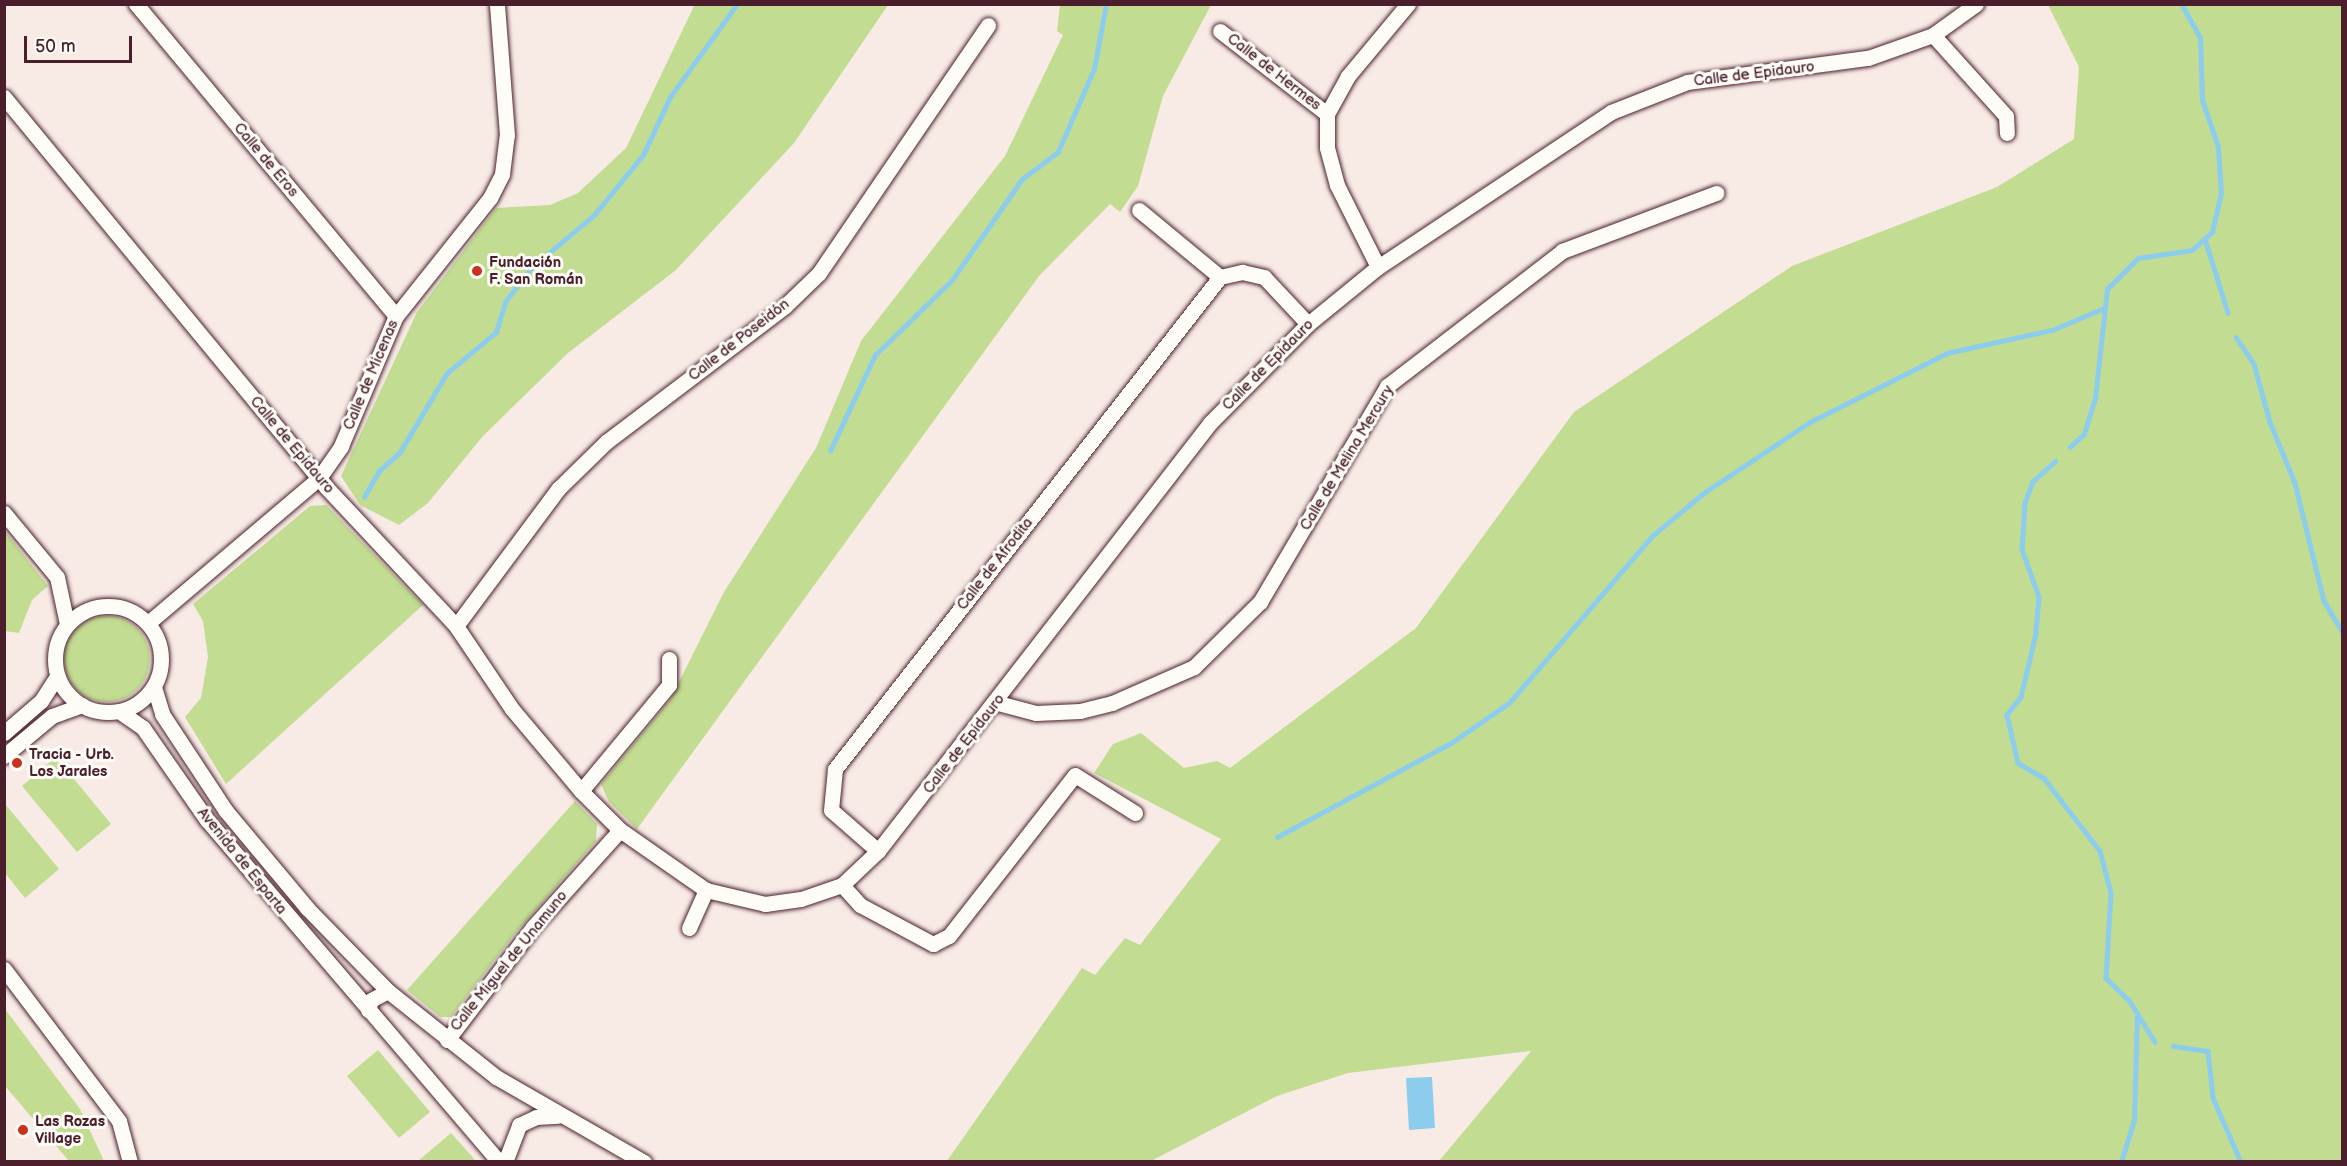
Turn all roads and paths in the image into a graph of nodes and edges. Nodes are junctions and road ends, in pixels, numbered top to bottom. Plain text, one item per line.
1 (136, 4) edge
2 (497, 4) edge
3 (1408, 4) edge
4 (1976, 4) edge
5 (988, 25) dead end
6 (1220, 31) dead end
7 (1933, 34) junction
8 (4, 97) edge
9 (1327, 114) junction
10 (2007, 133) dead end
11 (1716, 193) dead end
12 (1139, 210) dead end
13 (1378, 267) junction
14 (1220, 277) junction
15 (396, 316) junction
16 (1308, 324) junction
17 (319, 478) junction
18 (4, 513) edge
19 (148, 623) junction
20 (67, 624) junction
21 (456, 626) junction
22 (669, 659) dead end
23 (57, 676) junction
24 (154, 687) junction
25 (998, 703) junction
26 (82, 705) junction
27 (119, 711) junction
28 (4, 733) edge
29 (4, 756) edge
30 (581, 790) junction
31 (1135, 813) dead end
32 (620, 830) junction
33 (878, 851) junction
34 (842, 885) junction
35 (706, 890) junction
36 (689, 928) dead end
37 (4, 969) edge
38 (388, 991) junction
39 (368, 1010) junction
40 (447, 1040) junction
41 (558, 1116) junction
42 (130, 1161) edge
43 (499, 1161) edge
44 (505, 1161) edge
45 (644, 1161) edge

1 - 15 street, Calle de Eros
2 - 15 street, Calle de Micenas
3 - 9 street, Calle de Hermes
4 - 7 street, Calle de Epidauro
5 - 21 street, Calle de Poseidón
6 - 9 street, Calle de Hermes
7 - 10 street
7 - 13 street, Calle de Epidauro
8 - 17 street, Calle de Epidauro
9 - 13 street, Calle de Hermes
11 - 25 street, Calle de Melina Mercury
12 - 14 street
13 - 16 street, Calle de Epidauro
14 - 16 street
14 - 33 street, Calle de Afrodita
15 - 17 street, Calle de Micenas
16 - 25 street, Calle de Epidauro
17 - 19 street, Calle de Micenas
17 - 21 street, Calle de Epidauro
18 - 20 street
19 - 20 street
19 - 24 street
20 - 23 street
21 - 30 street, Calle de Epidauro
22 - 30 street
23 - 26 street
23 - 28 street
24 - 27 street
24 - 38 street, Avenida de Esparta
25 - 33 street, Calle de Epidauro
26 - 27 street
26 - 29 street
27 - 39 street, Avenida de Esparta
30 - 32 street, Calle de Epidauro
31 - 34 street
32 - 35 street, Calle de Epidauro
32 - 40 street, Calle Miguel de Unamuno
33 - 34 street, Calle de Epidauro
34 - 35 street, Calle de Epidauro
35 - 36 street
37 - 42 street
38 - 39 street
38 - 40 street, Avenida de Esparta
39 - 43 street, Avenida de Esparta
40 - 41 street, Avenida de Esparta
41 - 44 street
41 - 45 street, Avenida de Esparta

